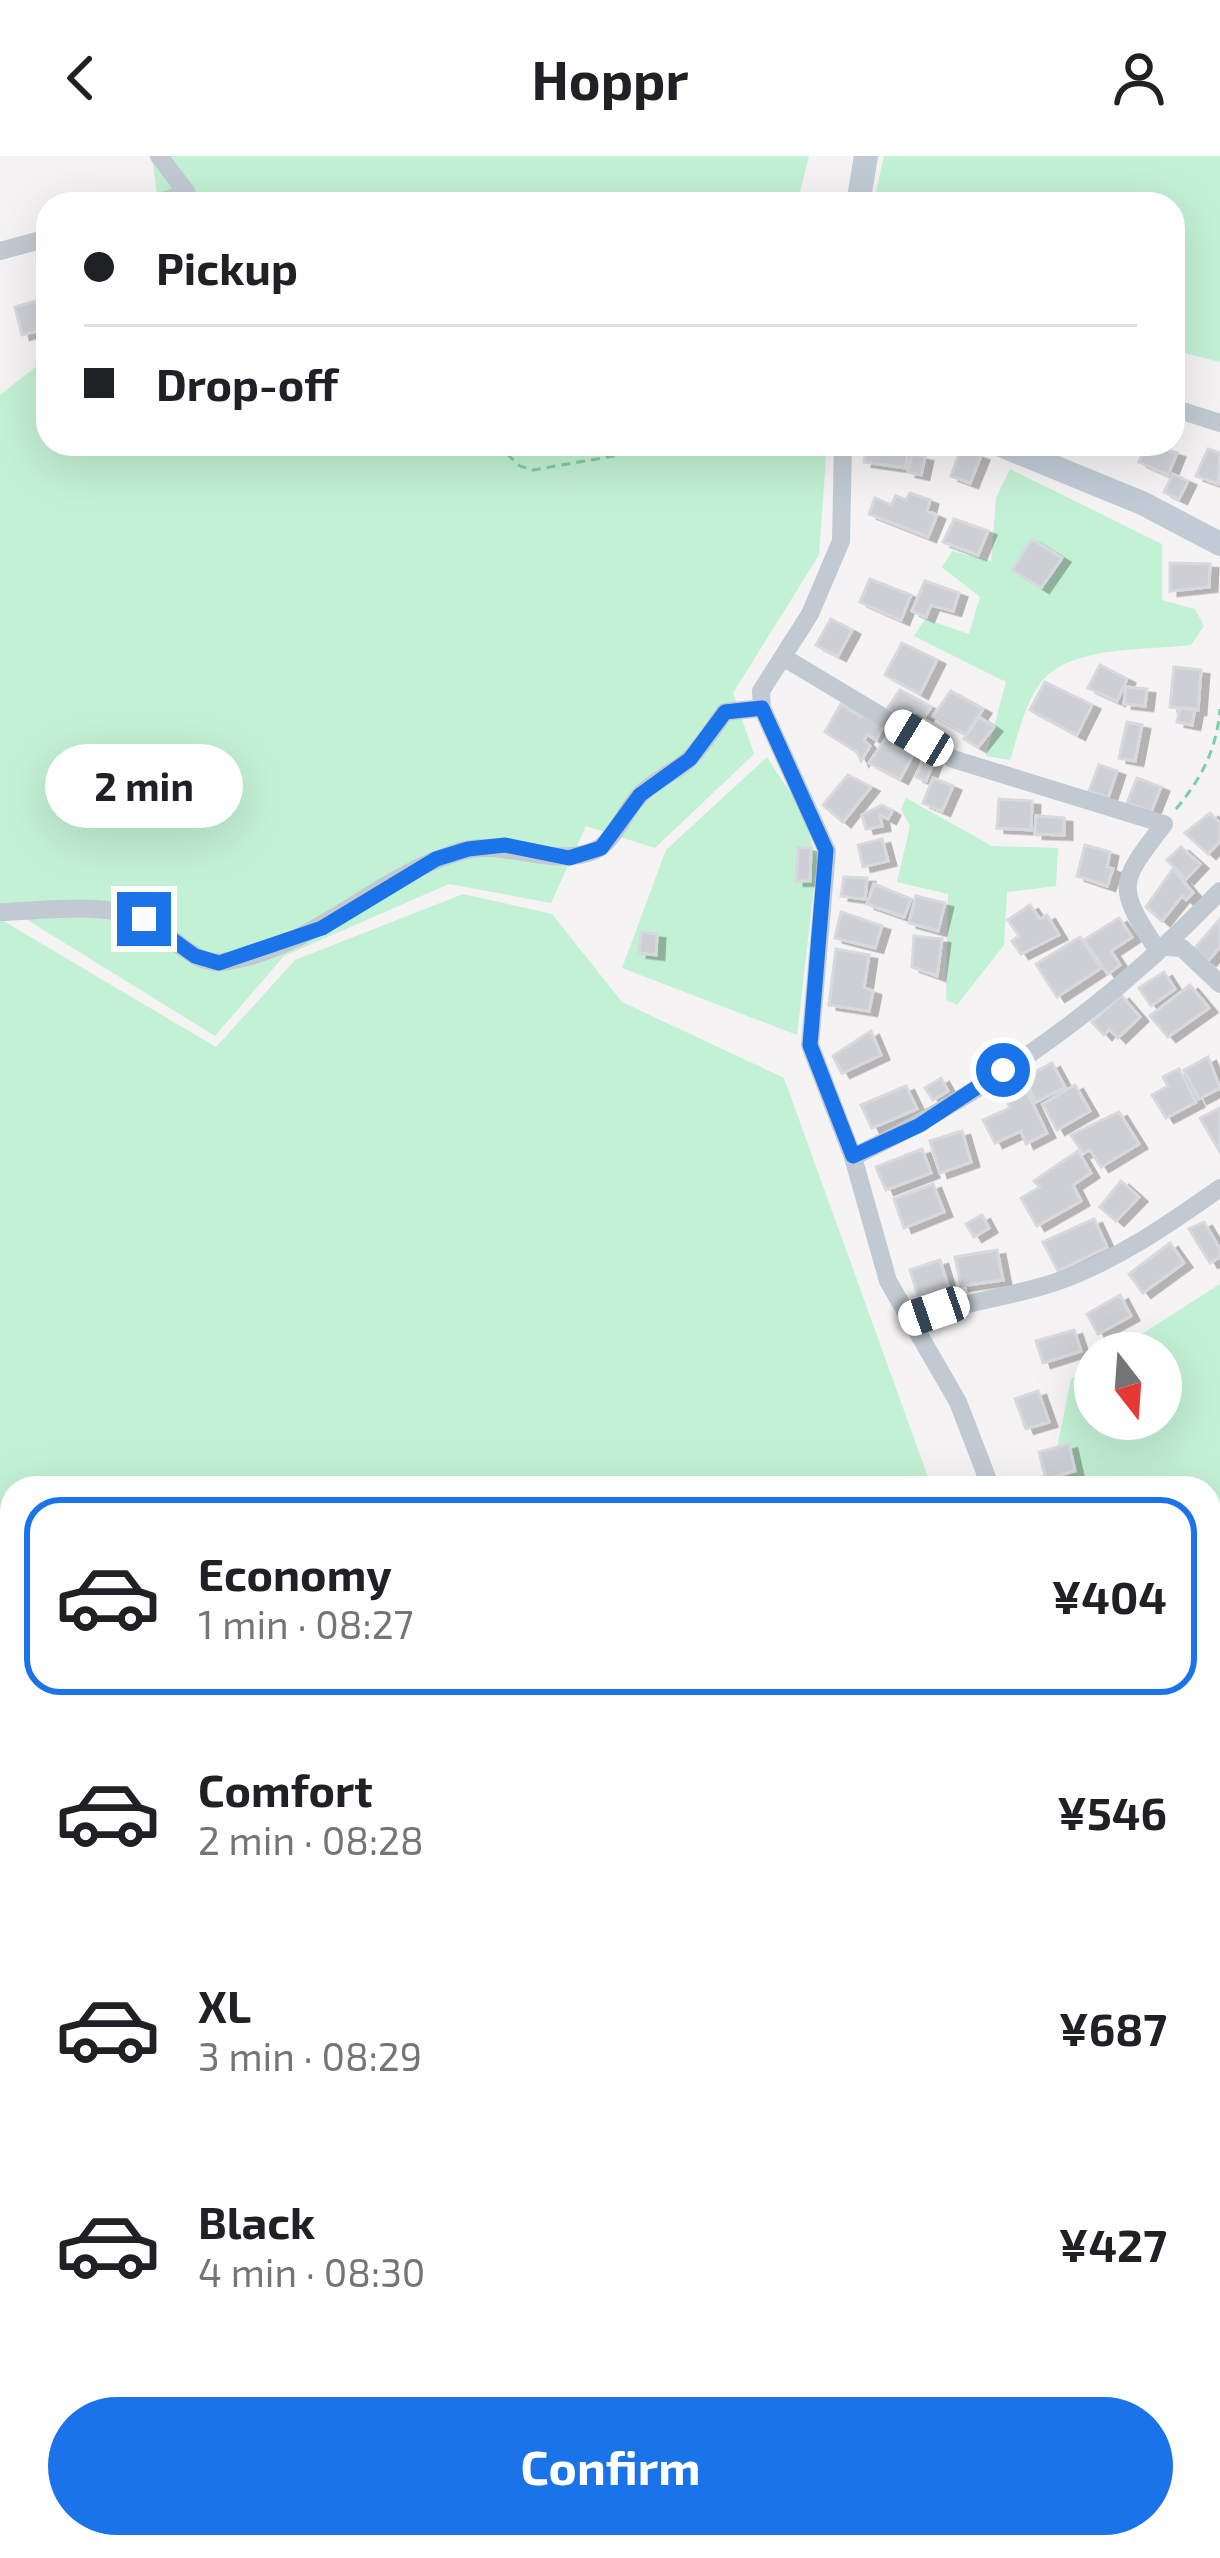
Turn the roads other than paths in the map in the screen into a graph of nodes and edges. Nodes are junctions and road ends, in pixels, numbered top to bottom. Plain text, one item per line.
1 (159, 156) edge
2 (866, 156) edge
3 (186, 192) edge
4 (860, 192) edge
5 (36, 241) edge
6 (0, 251) edge
7 (1185, 412) edge
8 (1220, 423) edge
9 (843, 456) edge
10 (1027, 456) edge
11 (1220, 544) edge
12 (783, 657) junction
13 (762, 708) junction
14 (1220, 891) edge
15 (0, 912) edge
16 (1166, 948) junction
17 (1220, 984) edge
18 (853, 1156) junction
19 (1220, 1188) edge
20 (909, 1320) junction
21 (986, 1476) edge

1 - 3 street
2 - 4 main road
5 - 6 street
7 - 8 street
9 - 12 street
10 - 11 main road
12 - 13 street
12 - 16 street
13 - 15 street
13 - 18 street
14 - 16 street
16 - 17 street
16 - 18 street
18 - 20 street
19 - 20 street
20 - 21 street

